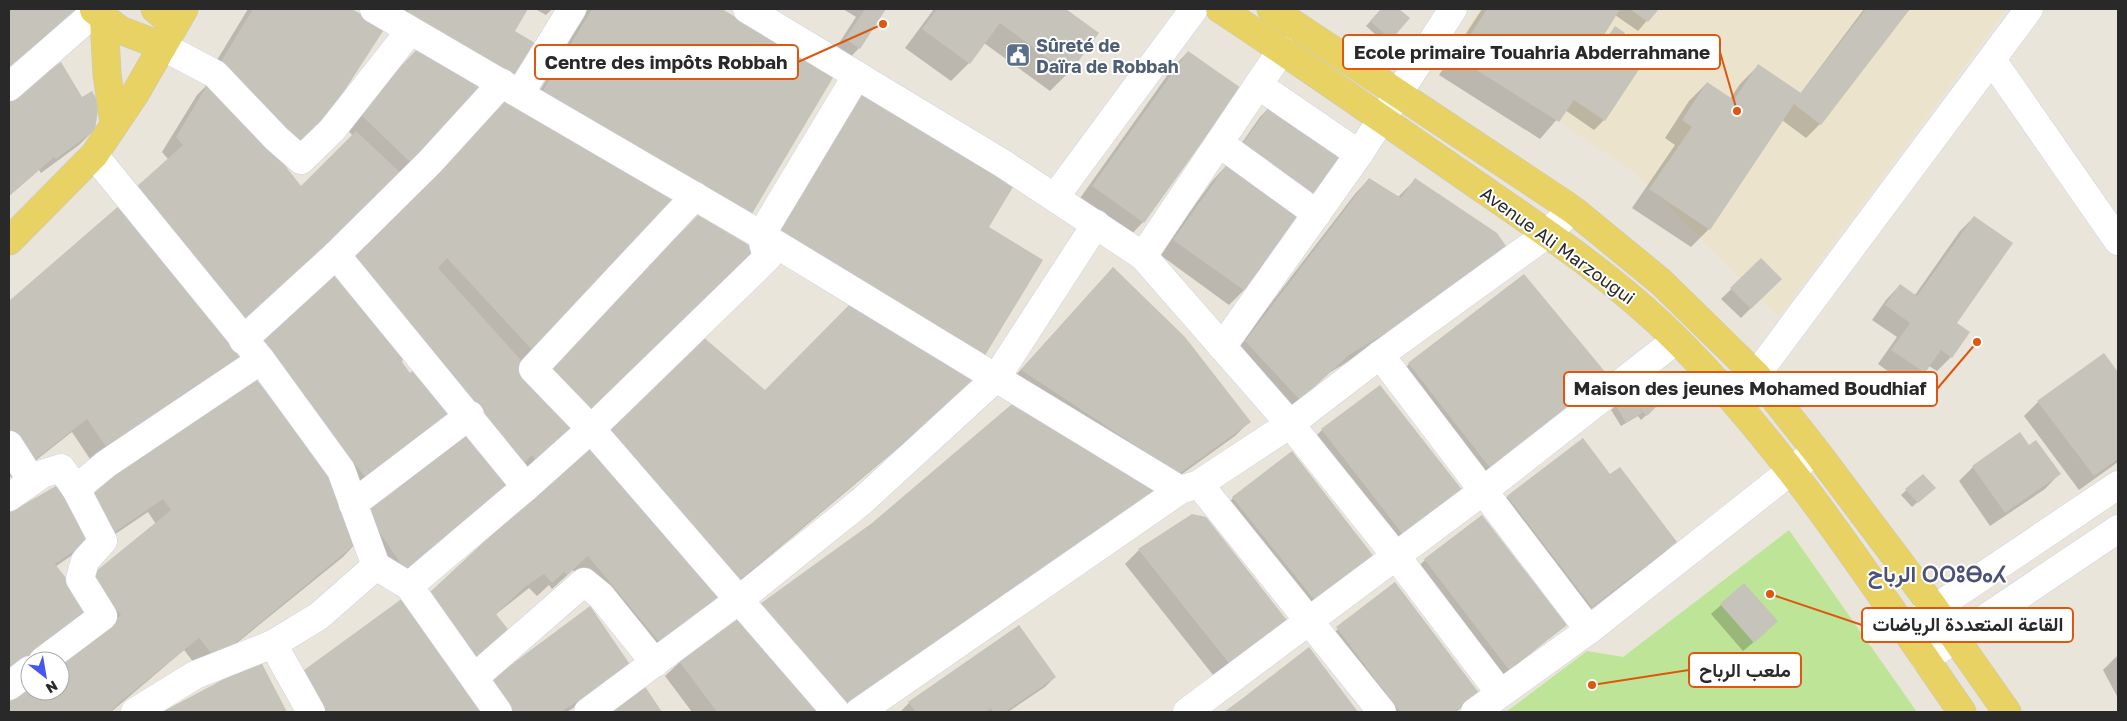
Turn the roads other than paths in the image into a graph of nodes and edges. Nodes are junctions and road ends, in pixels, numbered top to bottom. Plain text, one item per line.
1 (572, 9) edge
2 (1194, 9) edge
3 (1220, 9) edge
4 (1271, 9) edge
5 (1453, 9) edge
6 (2029, 9) edge
7 (754, 11) edge
8 (97, 13) edge
9 (395, 17) edge
10 (171, 29) edge
11 (1282, 50) junction
12 (1992, 60) junction
13 (857, 75) junction
14 (1258, 85) junction
15 (9, 87) edge
16 (511, 88) junction
17 (1397, 92) junction
18 (1381, 119) junction
19 (114, 123) junction
20 (1219, 143) junction
21 (1359, 154) junction
22 (94, 155) junction
23 (695, 196) junction
24 (1055, 197) junction
25 (1572, 210) junction
26 (1317, 214) junction
27 (1096, 224) junction
28 (1547, 234) junction
29 (761, 235) junction
30 (9, 241) edge
31 (2118, 241) edge
32 (336, 255) junction
33 (1143, 256) junction
34 (243, 340) junction
35 (1676, 340) junction
36 (1222, 347) junction
37 (1380, 355) junction
38 (261, 360) junction
39 (1756, 375) junction
40 (996, 378) junction
41 (470, 415) junction
42 (1290, 424) junction
43 (591, 429) junction
44 (9, 445) edge
45 (1816, 451) junction
46 (1791, 470) junction
47 (32, 481) junction
48 (2118, 485) edge
49 (526, 487) junction
50 (1189, 487) junction
51 (76, 489) junction
52 (1483, 491) junction
53 (9, 497) edge
54 (353, 504) junction
55 (2118, 529) edge
56 (1396, 556) junction
57 (376, 566) junction
58 (408, 586) junction
59 (740, 599) junction
60 (1934, 608) junction
61 (1310, 622) junction
62 (1904, 629) junction
63 (1589, 630) junction
64 (1956, 639) junction
65 (273, 644) junction
66 (56, 651) edge
67 (1925, 659) junction
68 (655, 663) junction
69 (475, 677) junction
70 (20, 678) edge
71 (9, 686) edge
72 (1500, 693) junction
73 (135, 712) edge
74 (310, 712) edge
75 (498, 712) edge
76 (588, 712) edge
77 (836, 712) edge
78 (859, 712) edge
79 (1187, 712) edge
80 (1382, 712) edge
81 (1475, 712) edge
82 (1962, 712) edge
83 (2007, 712) edge

1 - 16 street
2 - 24 street
3 - 11 main road, Avenue Ali Marzougui
4 - 17 main road, Avenue Ali Marzougui
5 - 17 street
6 - 12 street
7 - 13 street
8 - 10 main road
8 - 15 street
8 - 19 main road
9 - 10 street
9 - 16 street
10 - 19 main road
11 - 14 street
11 - 18 main road, Avenue Ali Marzougui
12 - 31 street
12 - 39 street
13 - 24 street
13 - 29 street
14 - 20 street
14 - 21 street
16 - 23 street
16 - 32 street
17 - 18 street
17 - 25 main road, Avenue Ali Marzougui
18 - 21 street
18 - 28 main road, Avenue Ali Marzougui
19 - 22 main road
20 - 26 street
20 - 33 street
21 - 26 street
22 - 30 main road
22 - 34 street
23 - 29 street
23 - 43 street
24 - 27 street
25 - 28 street
25 - 39 main road, Avenue Ali Marzougui
26 - 36 street
27 - 33 street
27 - 40 street
28 - 35 main road, Avenue Ali Marzougui
28 - 37 street
29 - 40 street
29 - 43 street
32 - 34 street
32 - 41 street
33 - 36 street
34 - 38 street
35 - 46 main road, Avenue Ali Marzougui
35 - 52 street
36 - 42 street
37 - 42 street
37 - 52 street
38 - 51 street
38 - 54 street
39 - 45 main road, Avenue Ali Marzougui
40 - 50 street
40 - 59 street
41 - 49 street
41 - 54 street
42 - 50 street
42 - 56 street
43 - 49 street
43 - 59 street
44 - 47 street
45 - 46 street
45 - 60 main road, Avenue Ali Marzougui
46 - 62 main road, Avenue Ali Marzougui
46 - 63 street
47 - 51 street
47 - 53 street
48 - 60 street
49 - 58 street
50 - 61 street
50 - 78 street
51 - 66 street
52 - 56 street
52 - 63 street
54 - 57 street
55 - 64 street
56 - 61 street
56 - 72 street
57 - 58 street
57 - 65 street
58 - 69 street
59 - 68 street
59 - 77 street
60 - 62 street
60 - 64 main road, Avenue Ali Marzougui
61 - 79 street
61 - 80 street
62 - 67 main road, Avenue Ali Marzougui
63 - 72 street
64 - 67 street
64 - 83 main road, Avenue Ali Marzougui
65 - 73 street
65 - 74 street
67 - 82 main road, Avenue Ali Marzougui
68 - 69 street
68 - 76 street
69 - 75 street
70 - 71 street
72 - 81 street

